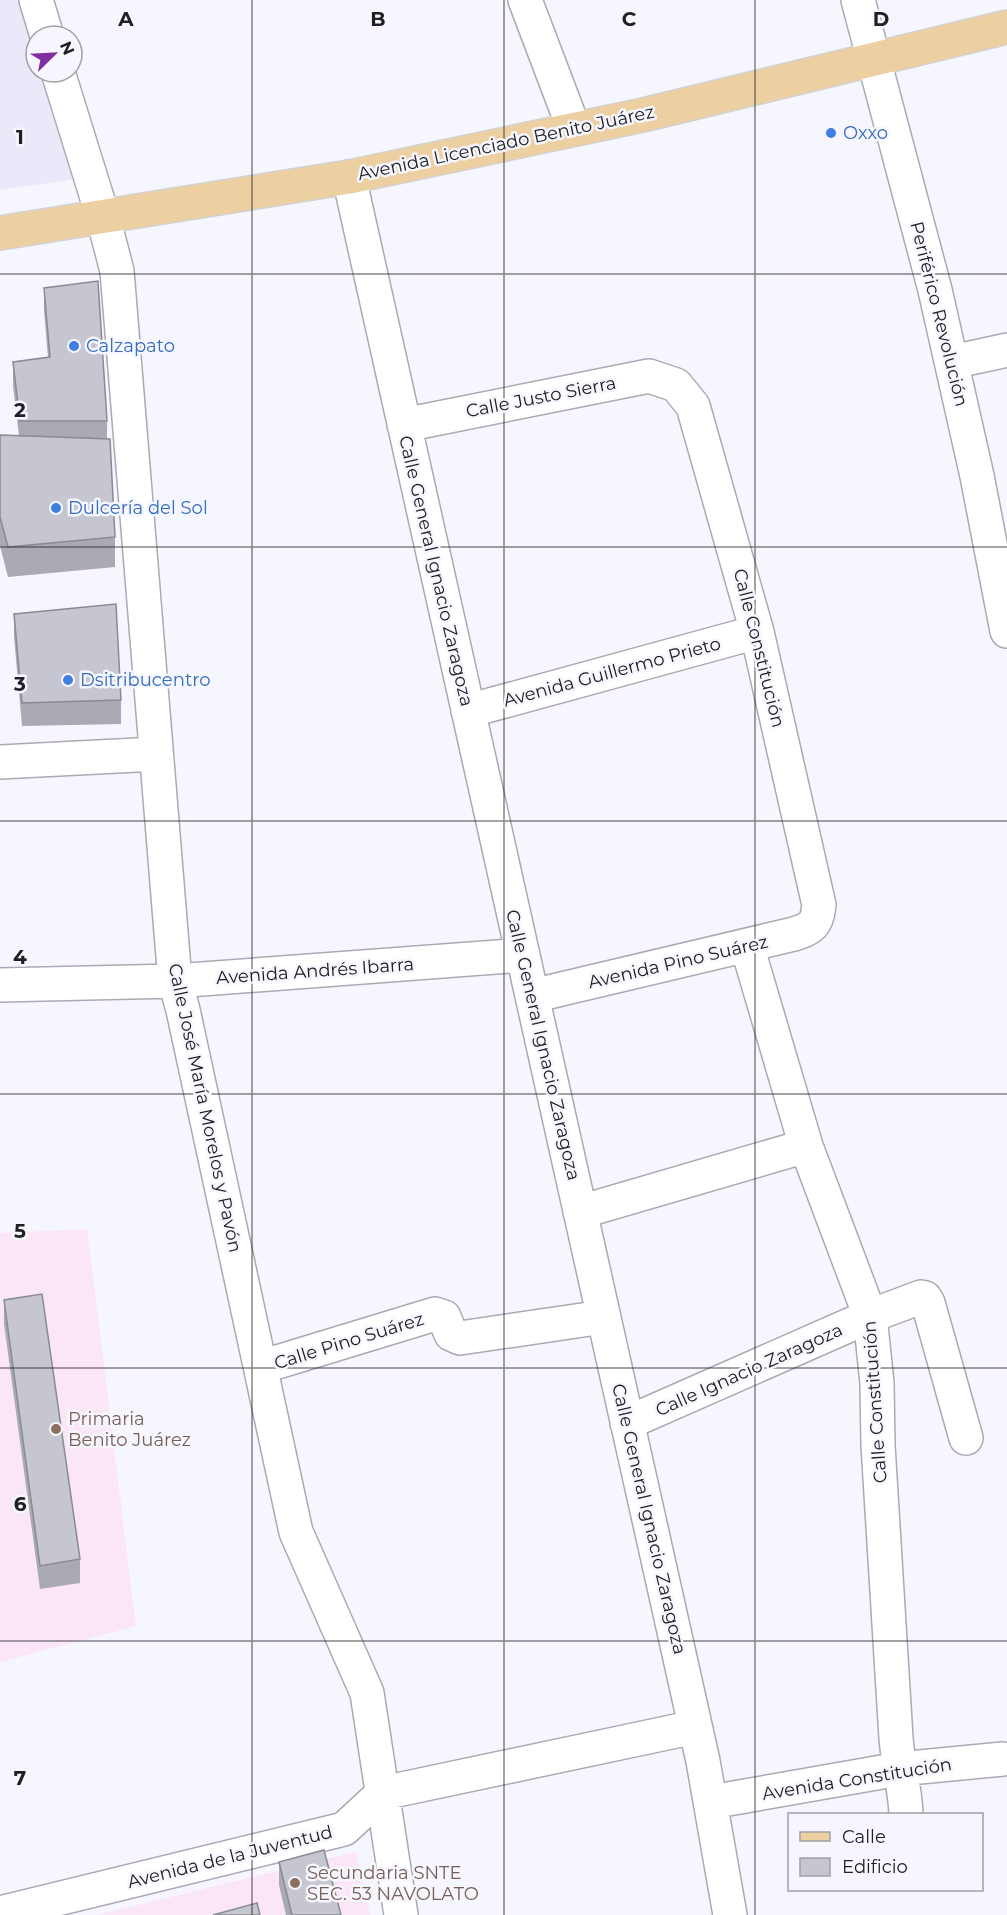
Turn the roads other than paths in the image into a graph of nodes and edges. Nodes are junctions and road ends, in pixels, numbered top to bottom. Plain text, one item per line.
1 (36, 0) edge
2 (525, 0) edge
3 (858, 0) edge
4 (43, 24) edge
5 (1007, 27) edge
6 (874, 59) junction
7 (61, 84) edge
8 (574, 129) junction
9 (349, 177) junction
10 (103, 217) junction
11 (0, 233) edge
12 (1007, 351) edge
13 (952, 362) junction
14 (676, 385) joint
15 (404, 425) junction
16 (1007, 631) edge
17 (757, 632) junction
18 (468, 711) junction
19 (156, 754) junction
20 (0, 762) edge
21 (818, 918) joint
22 (747, 946) junction
23 (523, 955) junction
24 (175, 981) junction
25 (0, 985) edge
26 (532, 996) junction
27 (806, 1146) junction
28 (580, 1212) junction
29 (870, 1316) junction
30 (603, 1317) junction
31 (261, 1368) junction
32 (627, 1423) junction
33 (966, 1438) dead end
34 (695, 1727) junction
35 (1003, 1759) dead end
36 (899, 1770) junction
37 (383, 1793) junction
38 (711, 1802) junction
39 (906, 1813) edge
40 (0, 1913) edge
41 (401, 1915) edge
42 (730, 1915) edge

1 - 4 street
2 - 8 street
3 - 6 street, Periférico Revolución
5 - 6 main road, Avenida Licenciado Benito Juárez
6 - 8 main road, Avenida Licenciado Benito Juárez
6 - 13 street, Periférico Revolución
7 - 10 street, Calle José María Morelos y Pavón
8 - 9 main road, Avenida Licenciado Benito Juárez
9 - 10 main road, Avenida Licenciado Benito Juárez
9 - 15 street, Calle General Ignacio Zaragoza
10 - 11 main road, Avenida Licenciado Benito Juárez
10 - 19 street, Calle José María Morelos y Pavón
12 - 13 street
13 - 16 street, Periférico Revolución
14 - 15 street, Calle Justo Sierra
14 - 17 street, Calle Constitución
15 - 18 street, Calle General Ignacio Zaragoza
17 - 18 street, Avenida Guillermo Prieto
17 - 21 street, Calle Constitución
18 - 23 street, Calle General Ignacio Zaragoza
19 - 20 street
19 - 24 street, Calle José María Morelos y Pavón
21 - 22 street, Avenida Pino Suárez
22 - 26 street, Avenida Pino Suárez
22 - 27 street, Calle Constitución
23 - 24 street, Avenida Andrés Ibarra
23 - 26 street, Calle General Ignacio Zaragoza
24 - 25 street, Avenida Andrés Ibarra
24 - 31 street, Calle José María Morelos y Pavón
26 - 28 street, Calle General Ignacio Zaragoza
27 - 28 street
27 - 29 street, Calle Constitución
28 - 30 street, Calle General Ignacio Zaragoza
29 - 32 street, Calle Ignacio Zaragoza
29 - 33 street, Calle Ignacio Zaragoza
29 - 36 street, Calle Constitución
30 - 31 street, Calle Pino Suárez
30 - 32 street, Calle General Ignacio Zaragoza
31 - 37 street, Calle José María Morelos y Pavón
32 - 34 street, Calle General Ignacio Zaragoza
34 - 37 street
34 - 38 street, Calle General Ignacio Zaragoza
35 - 36 street, Avenida Constitución
36 - 38 street, Avenida Constitución
36 - 39 street, Calle Constitución
37 - 40 street, Avenida de la Juventud
37 - 41 street, Calle José María Morelos y Pavón
38 - 42 street, Calle General Ignacio Zaragoza

